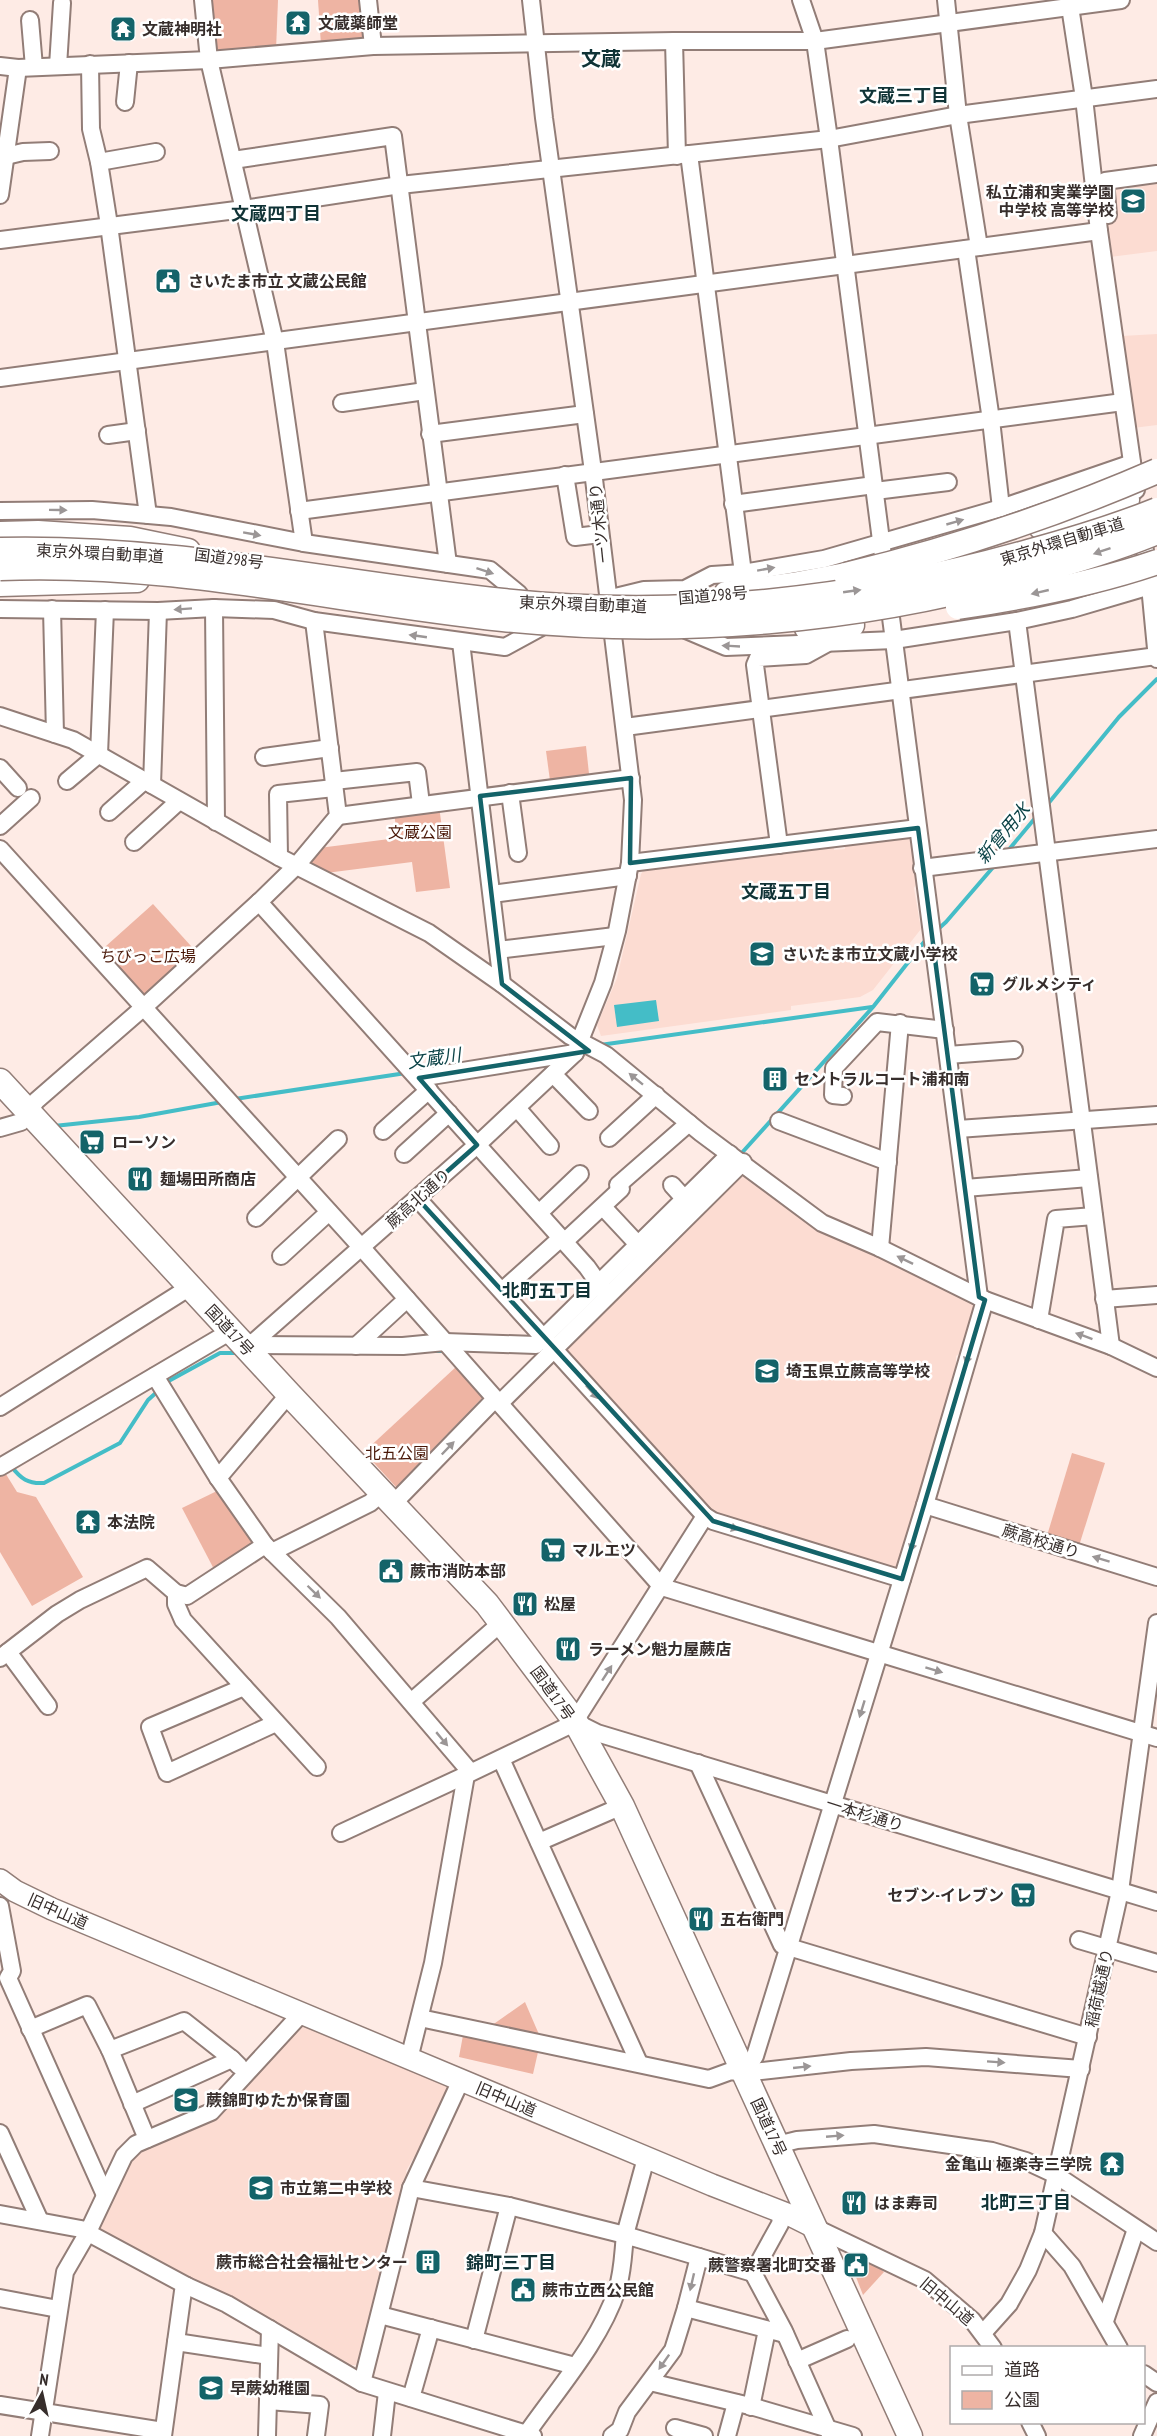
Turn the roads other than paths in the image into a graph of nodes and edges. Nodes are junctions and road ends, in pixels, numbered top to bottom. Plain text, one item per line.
1 (203, 0) edge
2 (368, 0) edge
3 (531, 0) edge
4 (801, 0) edge
5 (946, 0) edge
6 (1121, 0) edge
7 (62, 3) dead end
8 (1070, 4) edge
9 (30, 20) dead end
10 (950, 23) junction
11 (675, 41) junction
12 (815, 41) junction
13 (537, 45) junction
14 (373, 46) junction
15 (209, 60) junction
16 (129, 63) junction
17 (90, 64) junction
18 (0, 66) edge
19 (58, 66) junction
20 (26, 67) junction
21 (1157, 88) edge
22 (1084, 98) junction
23 (125, 102) dead end
24 (958, 115) junction
25 (829, 139) junction
26 (50, 151) dead end
27 (156, 152) dead end
28 (683, 155) junction
29 (6, 156) junction
30 (232, 160) junction
31 (99, 162) junction
32 (551, 169) junction
33 (1157, 174) edge
34 (400, 185) junction
35 (0, 195) edge
36 (244, 209) junction
37 (1108, 216) dead end
38 (110, 225) junction
39 (1099, 231) junction
40 (0, 240) edge
41 (972, 248) junction
42 (846, 264) junction
43 (706, 283) junction
44 (570, 302) junction
45 (417, 322) junction
46 (275, 342) junction
47 (128, 361) junction
48 (0, 378) edge
49 (425, 391) junction
50 (1124, 402) junction
51 (342, 403) dead end
52 (585, 414) junction
53 (991, 420) junction
54 (137, 431) junction
55 (430, 434) junction
56 (108, 435) dead end
57 (868, 436) junction
58 (726, 455) junction
59 (1132, 463) junction
60 (593, 471) junction
61 (1157, 471) edge
62 (565, 475) junction
63 (948, 482) dead end
64 (874, 488) junction
65 (1157, 488) edge
66 (438, 492) junction
67 (733, 504) junction
68 (1001, 508) junction
69 (1157, 510) edge
70 (0, 511) edge
71 (299, 511) junction
72 (148, 515) junction
73 (1157, 532) edge
74 (0, 534) edge
75 (600, 534) junction
76 (303, 543) junction
77 (882, 543) junction
78 (959, 546) junction
79 (0, 550) edge
80 (35, 555) dead end
81 (1157, 560) edge
82 (447, 564) junction
83 (210, 565) junction
84 (0, 568) edge
85 (743, 573) junction
86 (0, 584) edge
87 (1154, 585) edge
88 (519, 594) junction
89 (607, 599) junction
90 (214, 608) junction
91 (0, 609) edge
92 (52, 609) junction
93 (105, 610) junction
94 (158, 611) junction
95 (314, 621) junction
96 (553, 621) junction
97 (1017, 621) junction
98 (611, 627) junction
99 (686, 630) junction
100 (894, 640) junction
101 (461, 642) junction
102 (828, 643) junction
103 (1157, 657) edge
104 (1023, 674) junction
105 (901, 690) junction
106 (761, 710) junction
107 (0, 716) edge
108 (625, 727) junction
109 (55, 734) junction
110 (330, 748) junction
111 (99, 754) junction
112 (264, 757) dead end
113 (0, 768) edge
114 (631, 778) junction
115 (67, 782) dead end
116 (148, 783) junction
117 (334, 784) junction
118 (510, 793) junction
119 (480, 796) junction
120 (179, 801) junction
121 (421, 804) junction
122 (109, 812) dead end
123 (338, 816) junction
124 (216, 822) junction
125 (0, 826) edge
126 (918, 828) junction
127 (1157, 839) edge
128 (134, 842) dead end
129 (779, 845) junction
130 (0, 849) edge
131 (518, 853) dead end
132 (1046, 853) junction
133 (279, 857) junction
134 (297, 865) junction
135 (922, 868) junction
136 (629, 870) junction
137 (492, 894) junction
138 (259, 902) junction
139 (615, 936) junction
140 (498, 950) junction
141 (502, 984) junction
142 (144, 1007) junction
143 (900, 1023) junction
144 (945, 1030) junction
145 (582, 1047) junction
146 (1014, 1050) dead end
147 (948, 1055) junction
148 (554, 1074) junction
149 (418, 1078) junction
150 (0, 1081) edge
151 (656, 1095) junction
152 (843, 1096) dead end
153 (517, 1108) junction
154 (589, 1111) dead end
155 (449, 1113) junction
156 (1157, 1115) edge
157 (1081, 1120) junction
158 (779, 1121) dead end
159 (38, 1122) junction
160 (689, 1123) junction
161 (0, 1128) edge
162 (958, 1129) junction
163 (383, 1131) dead end
164 (609, 1138) dead end
165 (338, 1139) dead end
166 (477, 1145) junction
167 (550, 1146) dead end
168 (404, 1154) dead end
169 (736, 1158) junction
170 (888, 1162) junction
171 (580, 1174) dead end
172 (298, 1178) junction
173 (1089, 1178) junction
174 (672, 1185) dead end
175 (965, 1188) junction
176 (417, 1198) junction
177 (689, 1204) junction
178 (603, 1207) junction
179 (329, 1212) junction
180 (539, 1213) junction
181 (1094, 1216) junction
182 (256, 1218) dead end
183 (563, 1240) junction
184 (362, 1248) junction
185 (880, 1248) junction
186 (642, 1250) junction
187 (281, 1256) dead end
188 (190, 1287) junction
189 (603, 1289) junction
190 (502, 1292) junction
191 (1157, 1295) edge
192 (982, 1298) junction
193 (406, 1299) junction
194 (1104, 1299) junction
195 (1039, 1320) junction
196 (548, 1343) junction
197 (447, 1344) junction
198 (245, 1345) junction
199 (356, 1346) junction
200 (1111, 1346) junction
201 (1157, 1368) edge
202 (159, 1384) junction
203 (289, 1394) junction
204 (497, 1401) junction
205 (0, 1407) edge
206 (0, 1467) edge
207 (218, 1478) junction
208 (387, 1499) junction
209 (925, 1504) junction
210 (705, 1516) junction
211 (268, 1548) junction
212 (1157, 1577) edge
213 (902, 1579) junction
214 (662, 1587) junction
215 (176, 1593) junction
216 (501, 1623) junction
217 (1157, 1623) edge
218 (878, 1653) junction
219 (4, 1655) edge
220 (243, 1687) junction
221 (411, 1702) junction
222 (48, 1706) dead end
223 (574, 1722) junction
224 (276, 1723) junction
225 (1149, 1736) edge
226 (501, 1759) junction
227 (698, 1763) junction
228 (317, 1767) dead end
229 (466, 1772) junction
230 (833, 1804) junction
231 (622, 1806) junction
232 (341, 1833) dead end
233 (539, 1842) junction
234 (0, 1880) edge
235 (1120, 1891) junction
236 (1157, 1902) edge
237 (0, 1906) edge
238 (1079, 1941) dead end
239 (789, 1947) junction
240 (1108, 1948) junction
241 (1157, 1963) edge
242 (5, 1976) edge
243 (301, 2014) junction
244 (420, 2018) junction
245 (30, 2029) junction
246 (1088, 2037) junction
247 (110, 2050) junction
248 (409, 2059) junction
249 (232, 2060) junction
250 (639, 2062) junction
251 (1081, 2069) junction
252 (247, 2073) junction
253 (744, 2073) junction
254 (461, 2080) junction
255 (132, 2104) junction
256 (0, 2133) edge
257 (147, 2139) junction
258 (777, 2145) junction
259 (646, 2157) junction
260 (1056, 2175) junction
261 (411, 2188) junction
262 (105, 2195) junction
263 (509, 2206) junction
264 (783, 2212) junction
265 (0, 2214) edge
266 (40, 2222) junction
267 (816, 2228) junction
268 (1136, 2229) junction
269 (1043, 2233) junction
270 (87, 2234) junction
271 (625, 2235) junction
272 (1157, 2242) edge
273 (699, 2257) junction
274 (753, 2273) junction
275 (187, 2286) junction
276 (0, 2298) edge
277 (686, 2308) junction
278 (58, 2309) junction
279 (380, 2315) junction
280 (1105, 2321) junction
281 (431, 2328) junction
282 (270, 2329) junction
283 (767, 2330) junction
284 (983, 2333) junction
285 (785, 2334) junction
286 (847, 2339) dead end
287 (474, 2340) junction
288 (176, 2342) junction
289 (992, 2346) edge
290 (1118, 2346) edge
291 (269, 2356) junction
292 (797, 2361) junction
293 (575, 2366) junction
294 (650, 2382) junction
295 (362, 2383) junction
296 (387, 2392) junction
297 (411, 2398) junction
298 (268, 2401) junction
299 (1157, 2402) edge
300 (0, 2405) edge
301 (744, 2405) junction
302 (44, 2414) junction
303 (675, 2428) dead end
304 (829, 2432) edge
305 (163, 2433) edge
306 (528, 2435) edge
307 (40, 2436) edge
308 (267, 2436) edge
309 (316, 2436) edge
310 (382, 2436) edge
311 (612, 2436) edge
312 (704, 2436) edge
313 (728, 2436) edge
314 (853, 2436) edge
315 (910, 2436) edge
316 (1142, 2436) edge

1 - 15 street
2 - 14 street
3 - 13 street, 一ツ木通り
4 - 12 street
5 - 10 street
6 - 8 street
7 - 19 street
8 - 10 street
8 - 22 street
9 - 20 street
10 - 12 street
10 - 24 street
11 - 12 street
11 - 13 street
11 - 28 street
12 - 25 street
13 - 14 street
13 - 32 street, 一ツ木通り
14 - 15 street
15 - 16 street
15 - 30 street
16 - 17 street
16 - 23 street
17 - 19 street
17 - 31 street
18 - 20 street
19 - 20 street
20 - 29 street
21 - 22 street
22 - 24 street
22 - 39 street
24 - 25 street
24 - 41 street
25 - 28 street
25 - 42 street
26 - 29 street
27 - 31 street
28 - 32 street
28 - 43 street
29 - 35 street
30 - 34 street
30 - 36 street
31 - 38 street
32 - 34 street
32 - 44 street, 一ツ木通り
33 - 37 street
34 - 36 street
34 - 45 street
36 - 38 street
36 - 46 street
38 - 40 street
38 - 47 street
39 - 41 street
39 - 50 street
41 - 42 street
41 - 53 street
42 - 43 street
42 - 57 street
43 - 44 street
43 - 58 street
44 - 45 street
44 - 52 street, 一ツ木通り
45 - 46 street
45 - 49 street
46 - 47 street
46 - 71 street
47 - 48 street
47 - 54 street
49 - 51 street
49 - 55 street
50 - 53 street
50 - 59 street
52 - 55 street
52 - 60 street, 一ツ木通り
53 - 57 street
53 - 68 street
54 - 56 street
54 - 72 street
55 - 66 street
57 - 58 street
57 - 64 street
58 - 60 street
58 - 67 street
59 - 68 street
59 - 87 street
60 - 62 street
60 - 75 street, 一ツ木通り
61 - 78 highway, 国道298号, bridge
62 - 66 street
62 - 75 street
63 - 64 street
64 - 67 street
64 - 77 street
65 - 78 highway, bridge
66 - 71 street
66 - 82 street
67 - 85 street
77 -> 68 street
79 -> 69 highway, 東京外環自動車道, bridge
70 -> 72 street
71 - 76 street
72 -> 76 street
73 -> 84 highway, 東京外環自動車道, bridge
74 - 83 highway
75 - 89 street, 一ツ木通り
76 - 82 street
85 -> 77 street
77 - 100 street
78 - 89 highway, 国道298号, bridge
80 - 83 highway, 国道298号
81 -> 99 highway, 国道298号, bridge
82 -> 88 street
83 - 86 highway
83 - 88 highway, 国道298号
83 - 96 highway, 国道298号
85 - 89 street
87 - 97 street
87 - 103 street
88 - 89 highway, 国道298号
89 - 98 street, 一ツ木通り
90 -> 94 street
90 - 95 street
90 - 124 street
91 - 92 street
92 - 93 street
92 - 109 street
93 - 94 street
93 - 111 street
94 - 116 street
101 -> 95 street
95 - 110 street
96 - 98 highway, 国道298号
96 - 101 street
97 - 100 street
97 - 104 street
98 - 99 highway, 国道298号
98 - 108 street, 一ツ木通り
102 -> 99 street
100 - 102 street
100 - 105 street
101 - 119 street
102 - 106 street
103 - 104 street
104 - 105 street
104 - 132 street
105 - 106 street
105 - 126 street
106 - 108 street
106 - 129 street
107 - 109 street
108 - 114 street, 一ツ木通り
109 - 111 street
110 - 112 street
110 - 117 street
111 - 115 street
111 - 116 street
113 - 125 street
114 - 118 street
114 - 136 street, 一ツ木通り
116 - 120 street
116 - 122 street
117 - 121 street
117 - 123 street
117 - 133 street
118 - 119 street
118 - 131 street
119 - 121 street
119 - 137 street
120 - 124 street
120 - 128 street
121 - 123 street
123 - 134 street
124 - 133 street
126 - 129 street
126 - 135 street
127 - 132 street
129 - 136 street
130 - 142 street
132 - 135 street
132 - 157 street
133 - 134 street
134 - 138 street
134 - 141 street
135 - 144 street
136 - 137 street
136 - 139 street, 一ツ木通り
137 - 140 street
138 - 142 street
138 - 149 street
139 - 140 street
139 - 145 street, 一ツ木通り
140 - 141 street
141 - 145 street
142 - 159 street
142 - 172 street
143 - 144 street
143 - 152 street
143 - 170 street
144 - 147 street
145 - 148 street, 蕨高北通り
145 - 149 street
151 -> 145 street
146 - 147 street
147 - 162 street
148 - 153 street, 蕨高北通り
148 - 154 street
149 - 155 street
149 - 163 street
150 - 159 highway, 国道17号
151 - 160 street
151 - 164 street
153 - 166 street, 蕨高北通り
153 - 167 street
155 - 166 street
155 - 168 street
156 - 157 street
157 - 162 street
157 - 173 street
158 - 170 street
159 - 161 street
159 - 188 highway, 国道17号
160 - 169 street
160 - 178 street
162 - 175 street
165 - 172 street
166 - 176 street, 蕨高北通り
166 - 180 street
169 - 177 street
169 - 185 street
170 - 185 street
171 - 180 street
172 - 179 street
172 - 182 street
173 - 175 street
173 - 181 street
174 - 177 street
175 - 192 street
176 - 184 street, 蕨高北通り
176 - 190 street
177 - 186 street
178 - 183 street
178 - 186 street
179 - 184 street
179 - 187 street
180 - 183 street
181 - 194 street
181 - 195 street
183 - 189 street
183 - 190 street
184 - 193 street
184 - 198 street, 蕨高北通り
192 -> 185 street
186 - 189 street
188 - 198 highway, 国道17号
188 - 205 street
189 - 196 street
190 - 196 street
191 - 194 street
192 - 195 street
192 -> 209 street
193 - 197 street
193 - 199 street
194 - 200 street
200 -> 195 street
196 - 197 street
196 - 204 street
196 -> 210 street
197 - 199 street
197 - 204 street
198 - 199 street
198 - 202 street, 蕨高北通り
198 - 203 highway, 国道17号
200 - 201 street
202 - 206 street, 蕨高北通り
202 - 207 street
203 - 207 street
203 - 208 highway, 国道17号
208 -> 204 street
204 - 214 street
207 - 211 street
208 - 211 street
208 - 216 highway, 国道17号
212 -> 209 street, 蕨高校通り
209 -> 213 street
210 -> 213 street
210 - 214 street
211 - 215 street
211 -> 221 street
213 - 218 street
214 - 218 street
223 -> 214 street
215 - 219 street
215 - 220 street
216 - 221 street
216 - 223 highway, 国道17号
217 - 225 street, 稲荷越通り
218 -> 225 street
218 -> 230 street
219 - 222 street
220 - 224 street
220 - 224 street
221 -> 229 street
223 - 226 street
223 - 227 street, 一本杉通り
223 - 231 highway, 国道17号
224 - 228 street
225 - 235 street, 稲荷越通り
226 - 229 street
226 - 233 street
227 - 230 street, 一本杉通り
227 - 239 street
229 - 232 street
229 - 244 street
230 - 235 street, 一本杉通り
230 - 239 street
231 - 233 street
231 - 253 highway, 国道17号
233 - 250 street
234 - 243 main road, 旧中山道
235 - 236 street, 一本杉通り
235 - 240 street, 稲荷越通り
237 - 242 street
238 - 240 street
239 - 246 street
239 - 253 street
240 - 241 street
240 - 246 street, 稲荷越通り
242 - 245 street
243 - 248 main road, 旧中山道
243 - 252 street
244 - 248 street
244 - 250 street
245 - 247 street
245 - 262 street
246 - 251 street, 稲荷越通り
247 - 249 street
247 - 255 street
248 - 254 main road, 旧中山道
249 - 252 street
249 - 255 street
250 - 253 street
253 -> 251 street
251 - 260 street, 稲荷越通り
252 - 257 street
253 - 258 highway, 国道17号
254 - 259 main road, 旧中山道
254 - 261 street
255 - 257 street
256 - 266 street
257 - 262 street
258 -> 260 street
258 - 267 highway, 国道17号
259 - 264 main road, 旧中山道
259 - 271 street
260 - 268 street
260 - 269 street, 稲荷越通り
261 - 263 street
261 - 279 street
262 - 270 street
263 - 271 street
263 - 287 street
264 - 267 main road, 旧中山道
264 - 274 street
265 - 266 street
266 - 270 street
267 - 284 street, 旧中山道
267 - 315 highway, 国道17号
268 - 272 street
268 - 280 street
269 - 280 street
269 - 284 street, 稲荷越通り
270 - 275 street
270 - 278 street
271 - 273 street
271 - 293 street
273 - 274 street
273 -> 277 street
274 - 285 street
275 - 282 street
275 - 288 street
276 - 278 street
277 - 283 street
277 -> 294 street
278 - 302 street
279 - 281 street
279 - 295 street
280 - 290 street
281 - 287 street
281 - 297 street
282 - 291 street
282 - 295 street
283 - 285 street
283 - 301 street
284 - 289 street, 旧中山道
285 - 292 street
286 - 292 street
287 - 293 street
288 - 291 street
288 - 305 street
291 - 298 street
292 - 304 street
293 - 306 street
294 - 301 street
294 - 311 street
295 - 296 street
296 - 297 street
296 - 310 street
297 - 306 street
298 - 308 street
298 - 309 street
299 - 316 street
300 - 302 street
301 - 304 street
301 - 313 street
302 - 305 street
302 - 307 street
303 - 312 street
304 - 314 street

